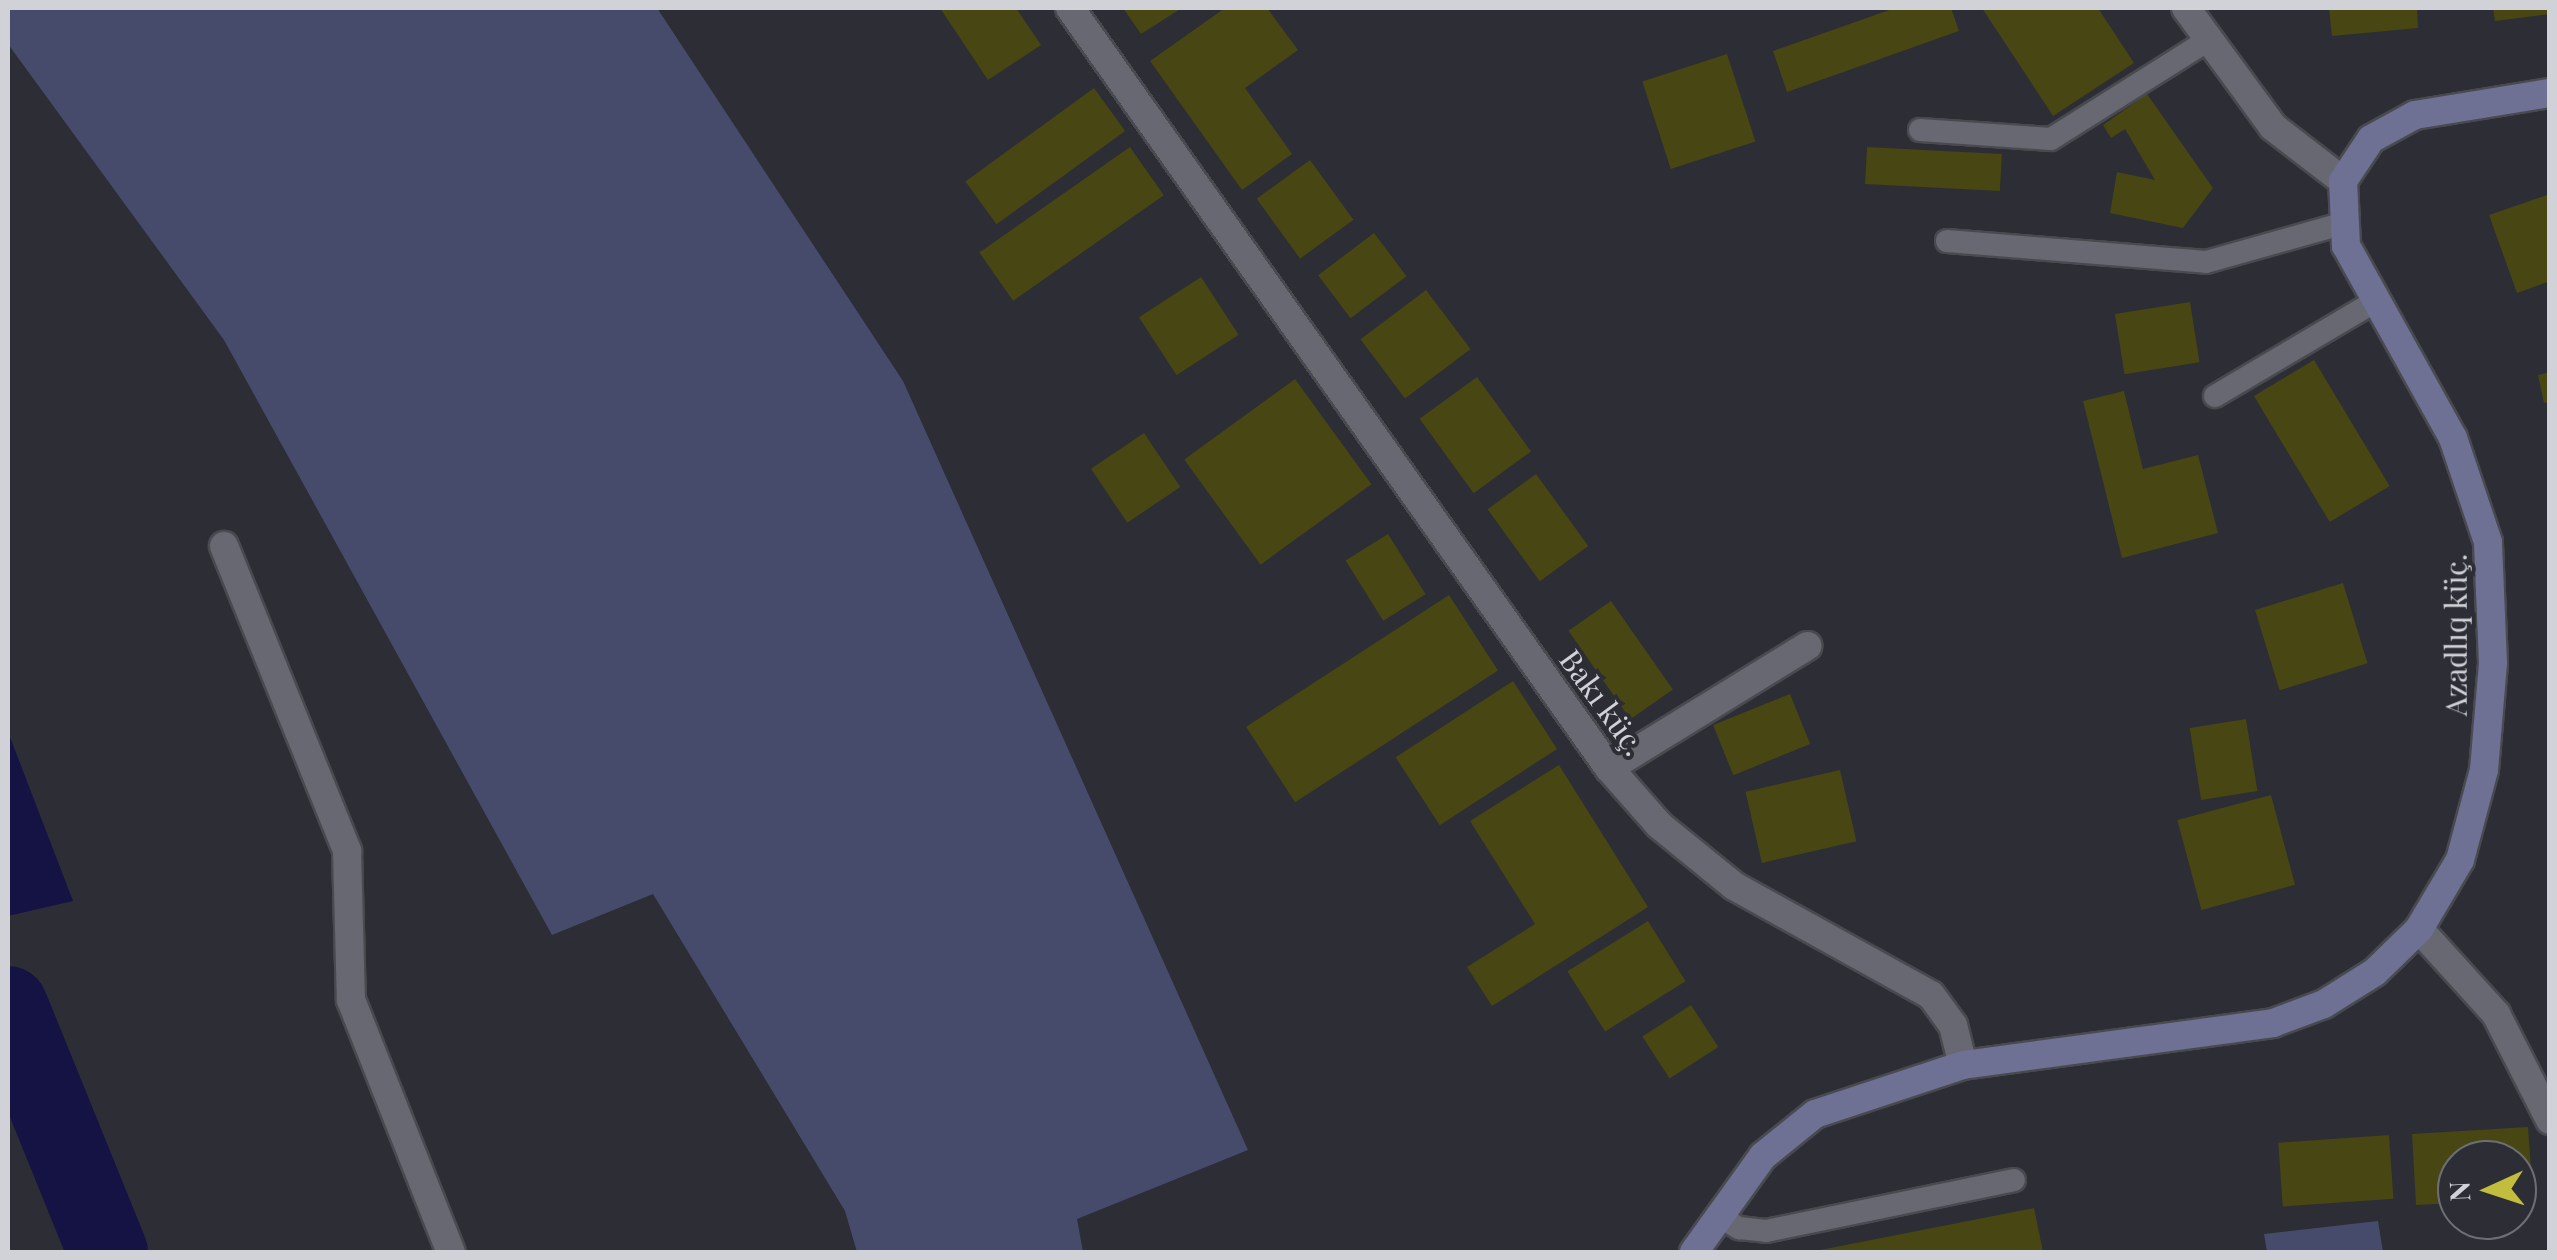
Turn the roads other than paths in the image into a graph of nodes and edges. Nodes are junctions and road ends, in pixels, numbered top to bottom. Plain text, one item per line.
1 (1070, 8) edge
2 (2186, 8) edge
3 (2208, 40) junction
4 (2550, 93) edge
5 (1920, 130) dead end
6 (2343, 181) junction
7 (2342, 224) junction
8 (1947, 242) dead end
9 (2374, 302) junction
10 (2215, 396) dead end
11 (224, 546) dead end
12 (1807, 646) dead end
13 (1609, 768) junction
14 (2420, 928) junction
15 (1963, 1065) junction
16 (2550, 1120) edge
17 (2014, 1180) dead end
18 (1717, 1215) junction
19 (451, 1252) edge
20 (1694, 1252) edge

1 - 13 street, Bakı küç.
2 - 3 street
3 - 5 lane
3 - 6 street
4 - 6 main road
6 - 7 main road, Azadlıq küç.
7 - 8 lane
7 - 9 main road, Azadlıq küç.
9 - 10 lane
9 - 14 main road, Azadlıq küç.
11 - 19 street
12 - 13 street
13 - 15 street, Bakı küç.
14 - 15 main road, Azadlıq küç.
14 - 16 street
15 - 18 main road
17 - 18 lane
18 - 20 main road

